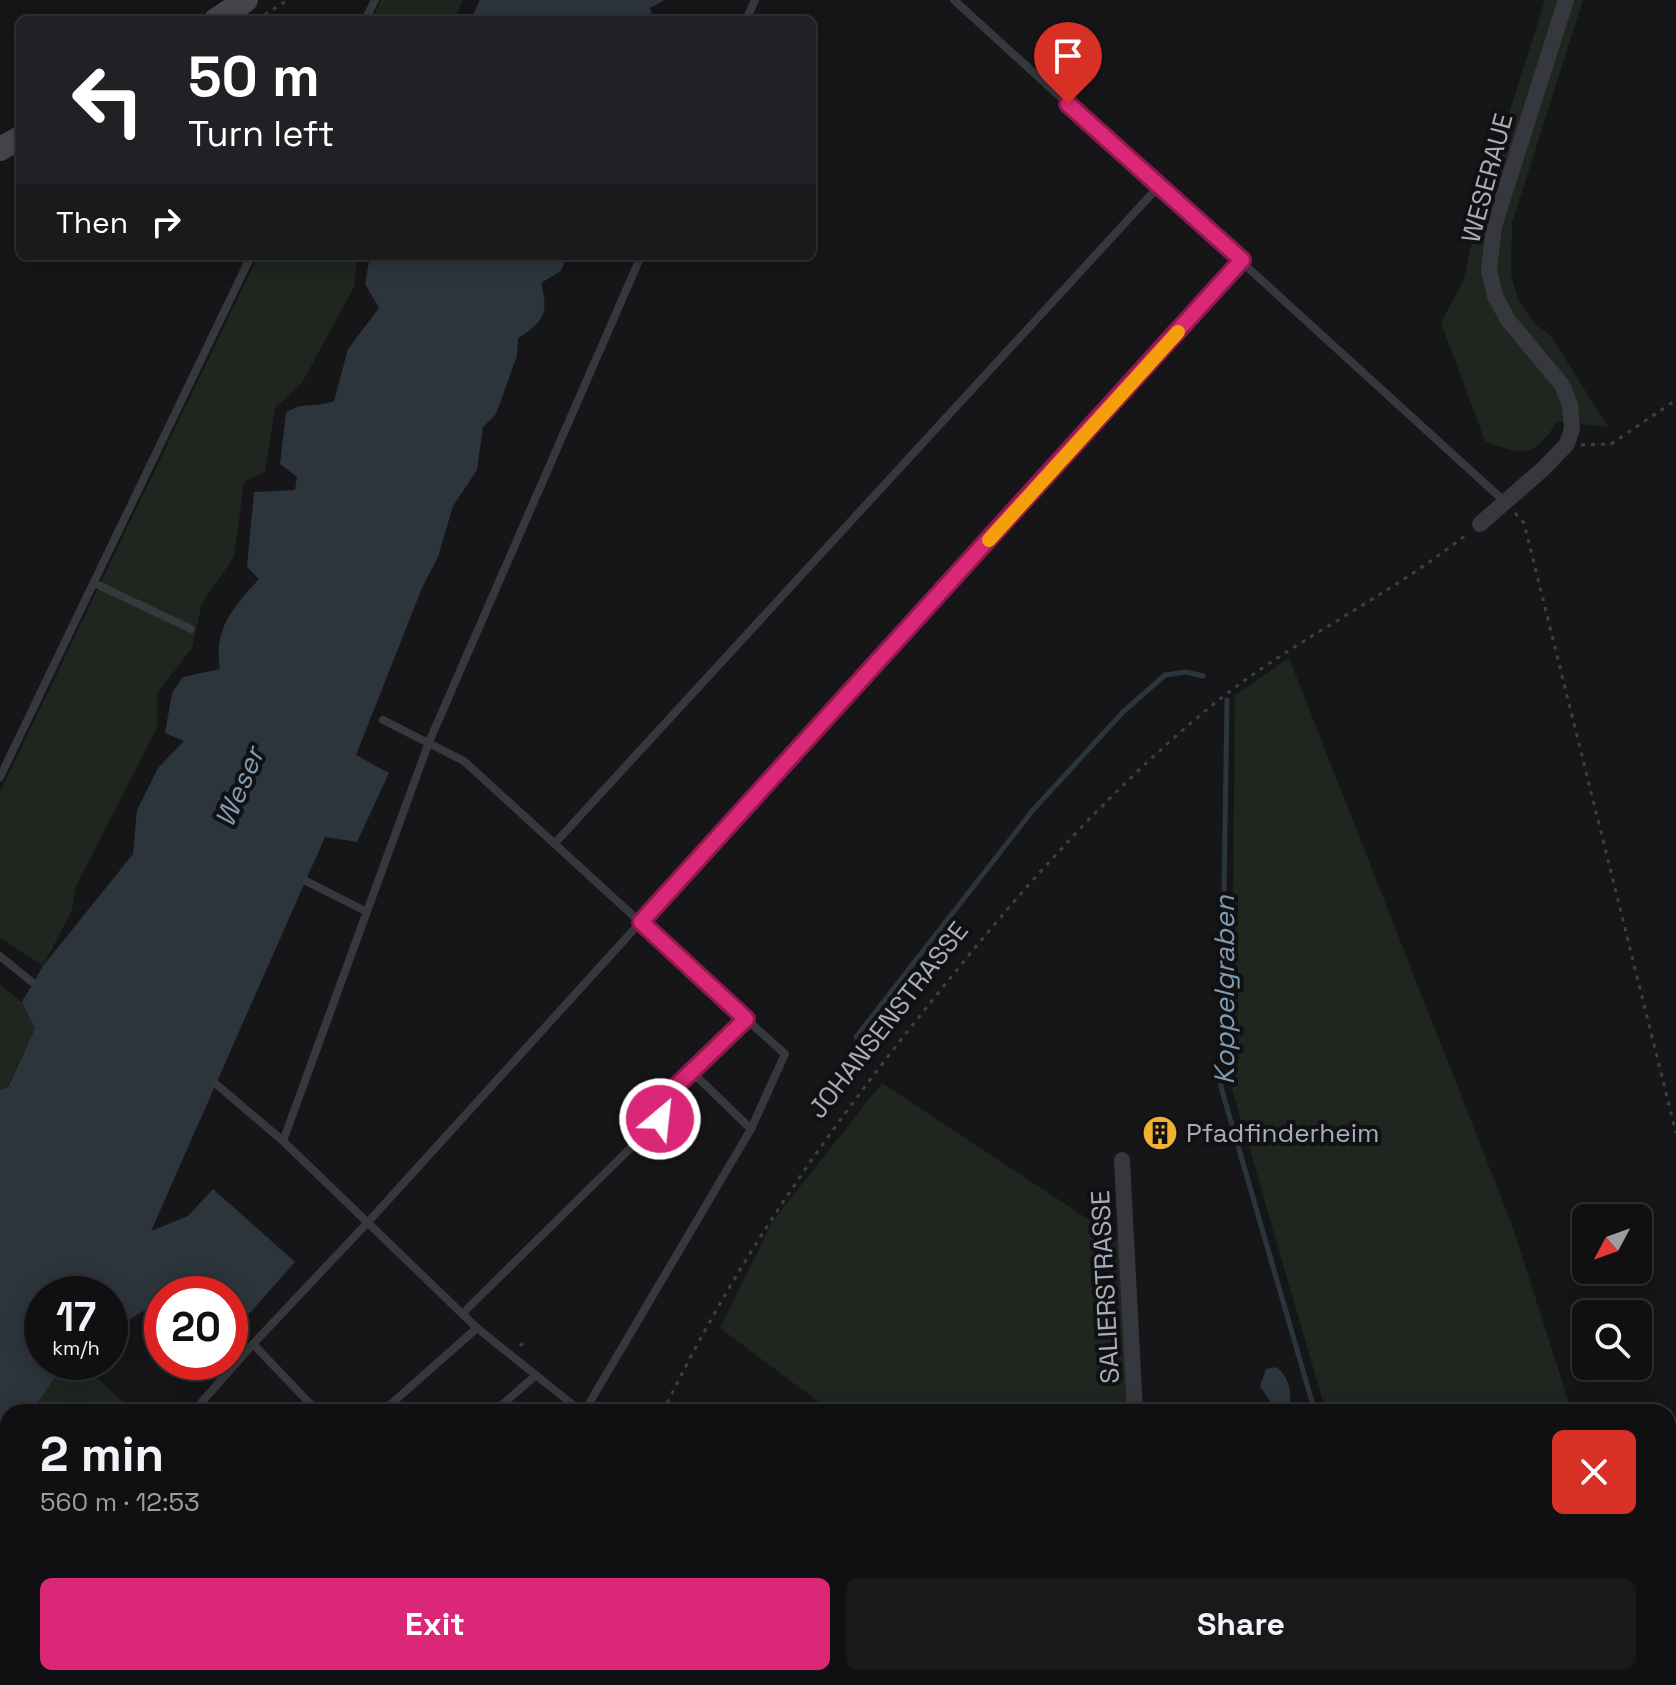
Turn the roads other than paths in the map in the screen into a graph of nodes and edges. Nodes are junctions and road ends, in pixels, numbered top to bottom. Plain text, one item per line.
1 (246, 0) edge
2 (954, 0) edge
3 (1566, 0) edge
4 (222, 16) edge
5 (1159, 186) junction
6 (249, 260) edge
7 (639, 260) edge
8 (1242, 260) junction
9 (1504, 501) junction
10 (1480, 524) road end
11 (94, 583) junction
12 (191, 629) dead end
13 (383, 720) dead end
14 (429, 742) junction
15 (0, 777) edge
16 (556, 842) junction
17 (306, 881) dead end
18 (365, 911) junction
19 (641, 922) junction
20 (0, 956) edge
21 (32, 982) dead end
22 (746, 1019) junction
23 (692, 1072) junction
24 (216, 1084) dead end
25 (751, 1129) junction
26 (283, 1141) junction
27 (1122, 1160) dead end
28 (369, 1221) junction
29 (463, 1313) junction
30 (477, 1328) junction
31 (253, 1344) junction
32 (536, 1375) junction
33 (200, 1404) edge
34 (310, 1404) edge
35 (391, 1404) edge
36 (503, 1404) edge
37 (573, 1404) edge
38 (588, 1404) edge
39 (1135, 1404) edge

1 - 4 main road
2 - 5 lane
3 - 9 street, WESERAUE
5 - 8 lane
5 - 16 lane
6 - 11 lane
7 - 14 lane
8 - 9 lane
8 - 19 lane
9 - 10 street
11 - 12 lane
11 - 15 lane
13 - 14 lane
14 - 16 lane
14 - 18 lane
16 - 19 lane
17 - 18 lane
18 - 26 lane
19 - 22 lane
19 - 28 lane
20 - 21 lane
22 - 23 lane
22 - 25 lane
23 - 25 lane
23 - 29 lane
24 - 26 lane
25 - 38 lane
26 - 28 lane
27 - 39 street, SALIERSTRASSE
28 - 29 lane
28 - 31 lane
29 - 30 lane
30 - 32 lane
30 - 35 lane
31 - 33 lane
31 - 34 lane
32 - 36 lane
32 - 37 lane

